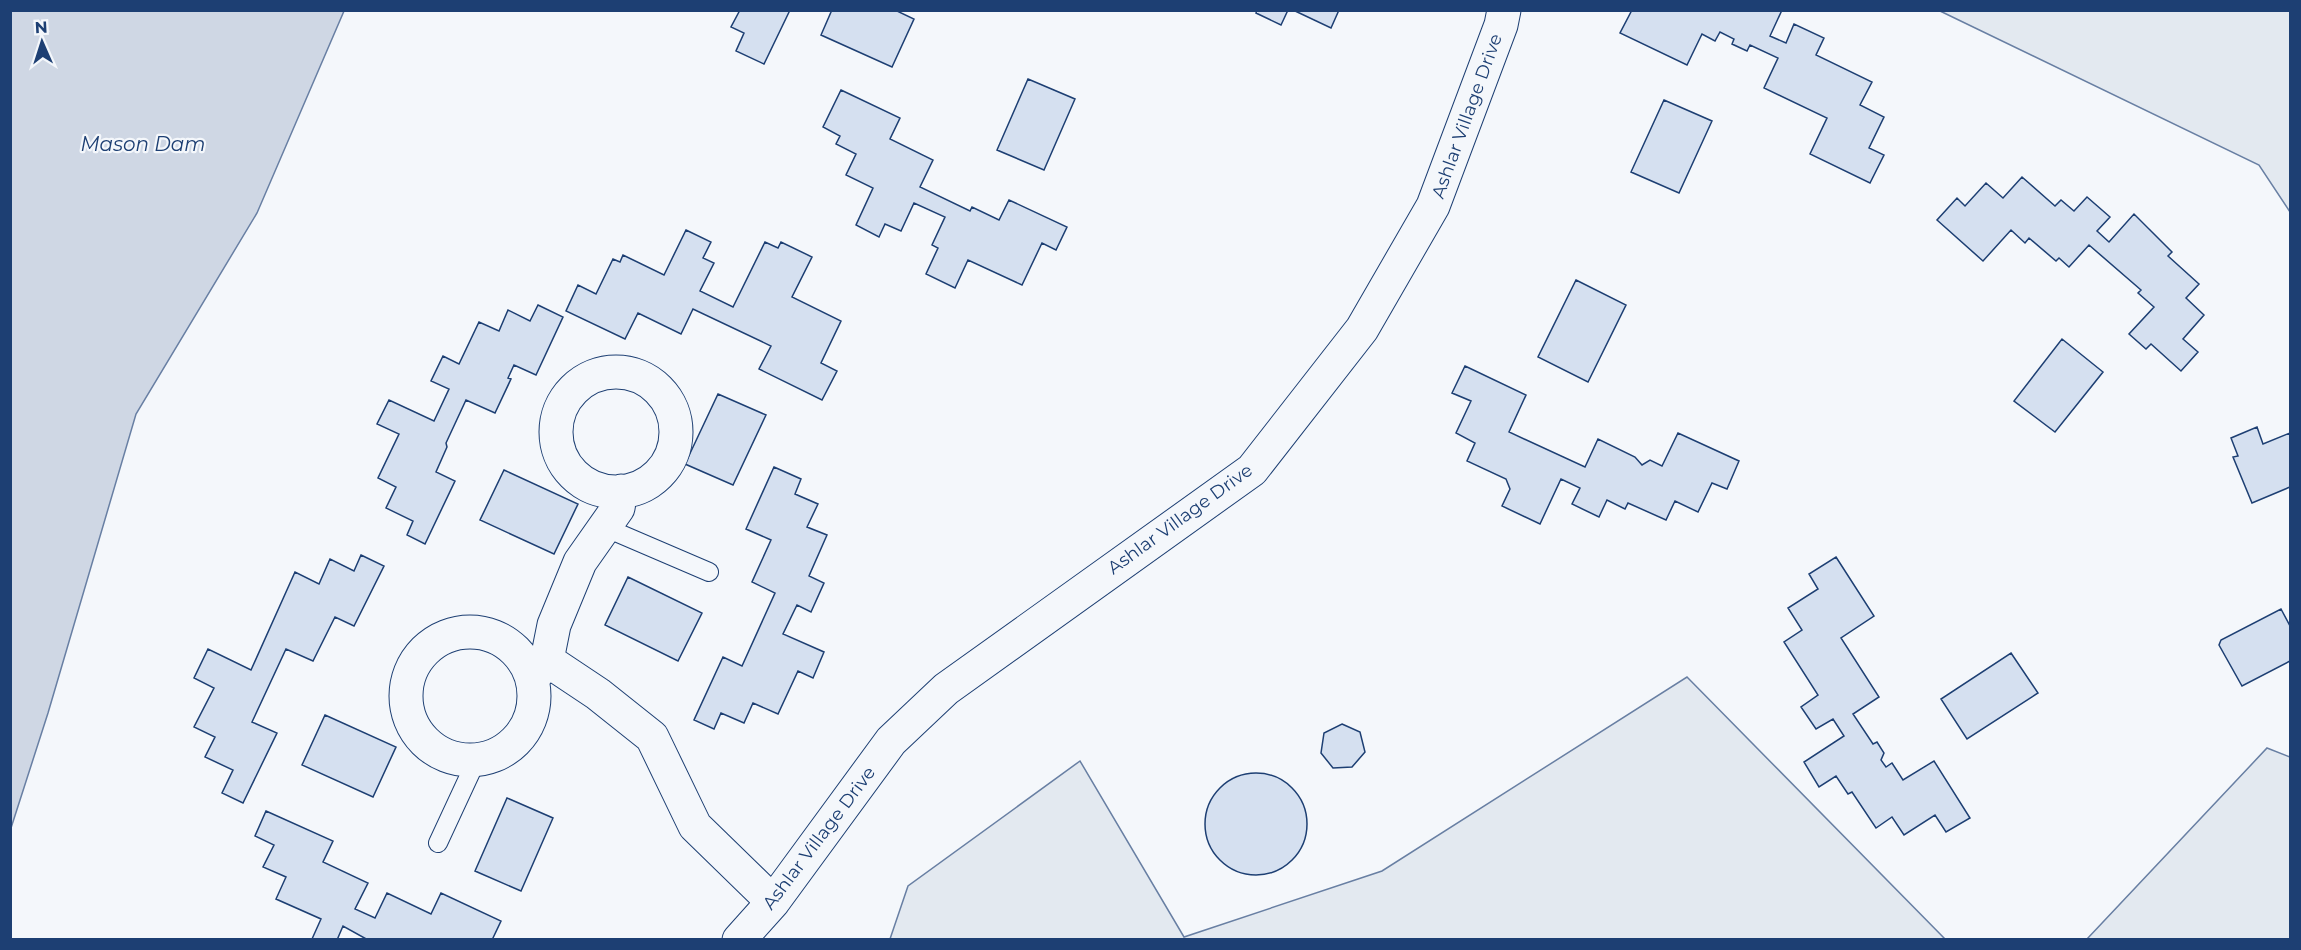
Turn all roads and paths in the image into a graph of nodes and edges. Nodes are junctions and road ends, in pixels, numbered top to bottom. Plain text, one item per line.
1 (1504, 10) edge
2 (621, 491) dead end
3 (604, 527) junction
4 (709, 572) dead end
5 (539, 669) junction
6 (477, 759) junction
7 (438, 843) dead end
8 (773, 902) junction
9 (739, 939) edge

1 - 8 street, Ashlar Village Drive
2 - 3 street
3 - 4 lane
3 - 5 street
5 - 6 street
5 - 6 street
5 - 8 street
6 - 7 lane
8 - 9 street, Ashlar Village Drive

